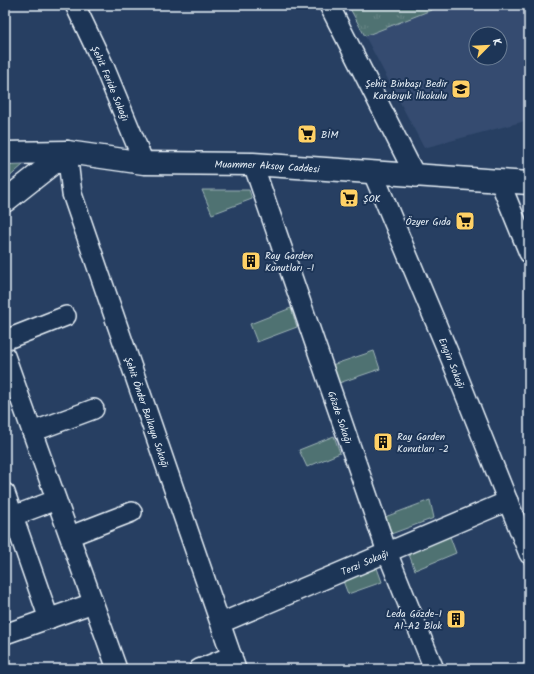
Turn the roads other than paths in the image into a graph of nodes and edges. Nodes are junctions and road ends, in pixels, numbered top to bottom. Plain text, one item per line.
1 (75, 5) edge
2 (330, 5) edge
3 (67, 152) junction
4 (5, 153) edge
5 (144, 163) junction
6 (253, 164) junction
7 (372, 173) junction
8 (416, 177) junction
9 (500, 182) junction
10 (529, 184) edge
11 (5, 201) edge
12 (529, 253) edge
13 (66, 316) dead end
14 (5, 340) edge
15 (5, 356) edge
16 (94, 409) dead end
17 (32, 432) junction
18 (5, 493) edge
19 (56, 500) junction
20 (508, 501) junction
21 (132, 512) dead end
22 (9, 517) edge
23 (70, 536) junction
24 (387, 552) junction
25 (529, 554) edge
26 (93, 603) junction
27 (49, 618) junction
28 (221, 623) junction
29 (5, 634) edge
30 (234, 662) edge
31 (117, 669) edge
32 (199, 669) edge
33 (434, 669) edge

1 - 5 street, Şehit Feride Sokağı
2 - 8 street
3 - 4 main road, Muammer Aksoy Caddesi
3 - 5 main road, Muammer Aksoy Caddesi
3 - 11 main road
3 - 28 street, Şehit Önder Balkaya Sokağı
5 - 6 main road, Muammer Aksoy Caddesi
6 - 7 main road, Muammer Aksoy Caddesi
6 - 24 street, Gözde Sokağı
7 - 8 main road, Muammer Aksoy Caddesi
7 - 20 street, Engin Sokağı
8 - 9 main road, Muammer Aksoy Caddesi
9 - 10 main road, Muammer Aksoy Caddesi
9 - 12 street
13 - 14 street
15 - 17 street
16 - 17 street
17 - 19 street
18 - 22 street
19 - 22 street
19 - 23 street
20 - 24 street, Terzi Sokağı
20 - 25 street, Engin Sokağı
21 - 23 street
22 - 27 street
23 - 26 street
24 - 28 street, Terzi Sokağı
24 - 33 street, Gözde Sokağı
26 - 27 street
26 - 31 street
27 - 29 street
28 - 30 street, Şehit Önder Balkaya Sokağı
30 - 32 street

